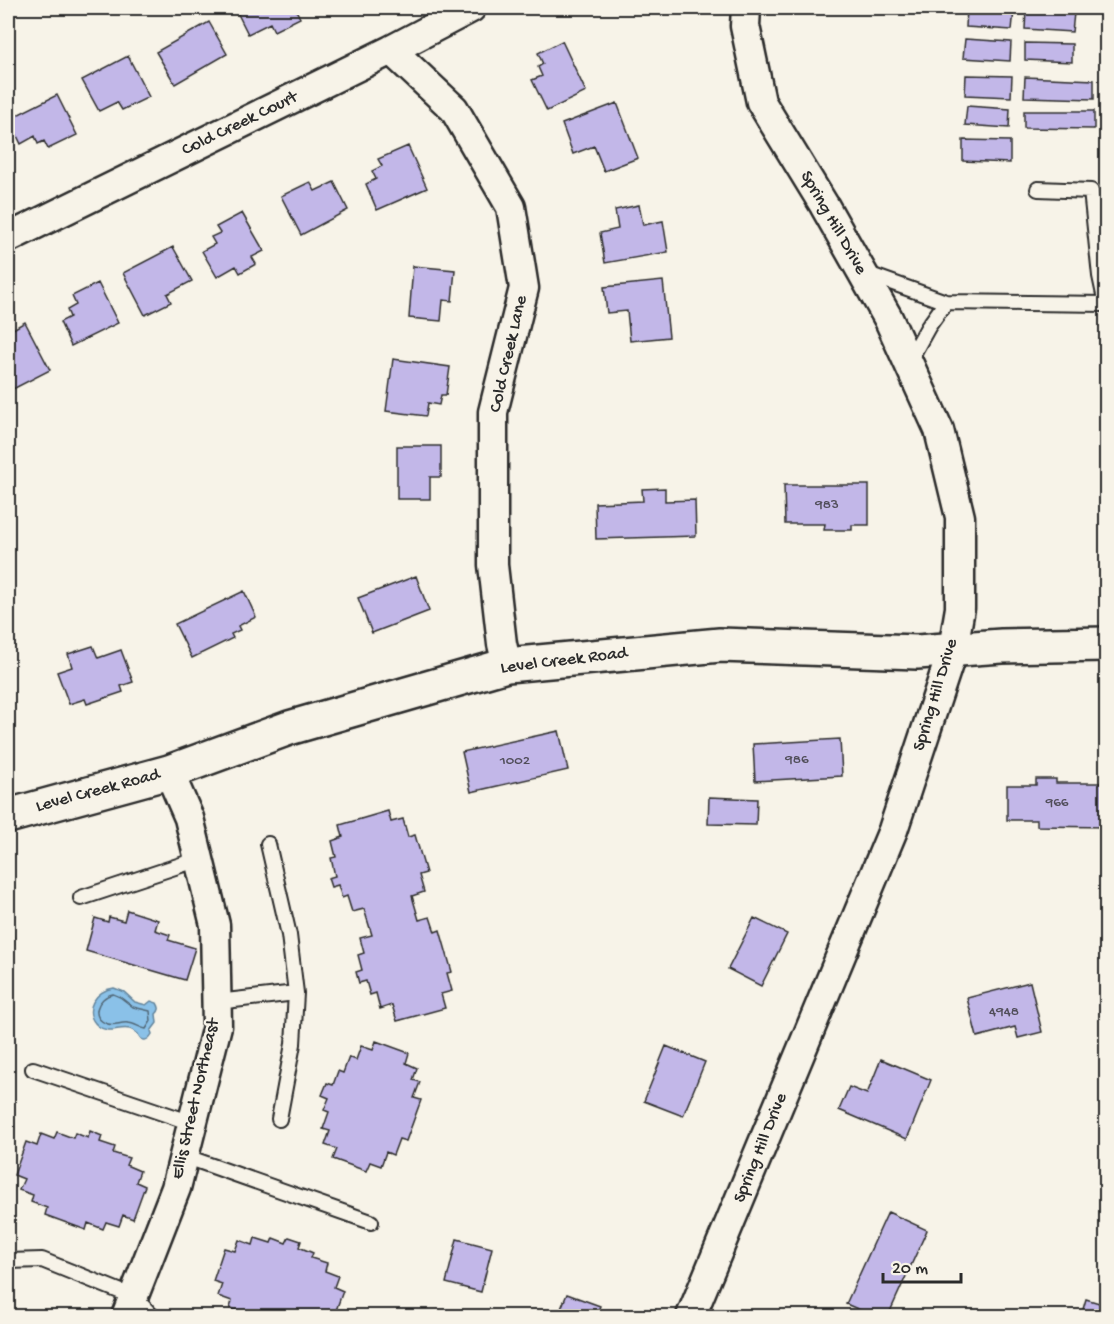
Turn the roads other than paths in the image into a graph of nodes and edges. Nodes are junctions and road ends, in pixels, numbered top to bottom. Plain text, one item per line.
1 (471, 8) edge
2 (746, 8) edge
3 (391, 50) junction
4 (1038, 189) dead end
5 (8, 238) edge
6 (862, 272) junction
7 (946, 302) junction
8 (1106, 304) edge
9 (909, 363) junction
10 (1107, 644) edge
11 (953, 649) junction
12 (507, 666) junction
13 (169, 772) junction
14 (8, 816) edge
15 (268, 844) dead end
16 (199, 859) junction
17 (81, 898) dead end
18 (296, 993) junction
19 (217, 1002) junction
20 (33, 1069) dead end
21 (279, 1119) dead end
22 (192, 1123) junction
23 (184, 1156) junction
24 (372, 1222) dead end
25 (8, 1261) edge
26 (137, 1310) edge
27 (692, 1317) edge

1 - 3 street, Cold Creek Court
2 - 6 street, Spring Hill Drive
3 - 5 street, Cold Creek Court
3 - 12 street, Cold Creek Lane
4 - 8 lane
6 - 7 lane
6 - 9 street, Spring Hill Drive
7 - 8 lane
7 - 9 lane
9 - 11 street, Spring Hill Drive
10 - 11 street, Level Creek Road
11 - 12 street, Level Creek Road
11 - 27 street, Spring Hill Drive
12 - 13 street, Level Creek Road
13 - 14 street, Level Creek Road
13 - 16 street, Ellis Street Northeast
15 - 18 lane
16 - 17 lane
16 - 19 street, Ellis Street Northeast
18 - 19 lane
18 - 21 lane
19 - 22 street, Ellis Street Northeast
20 - 22 lane
22 - 23 street, Ellis Street Northeast
23 - 24 lane
23 - 26 street, Ellis Street Northeast
25 - 26 lane

